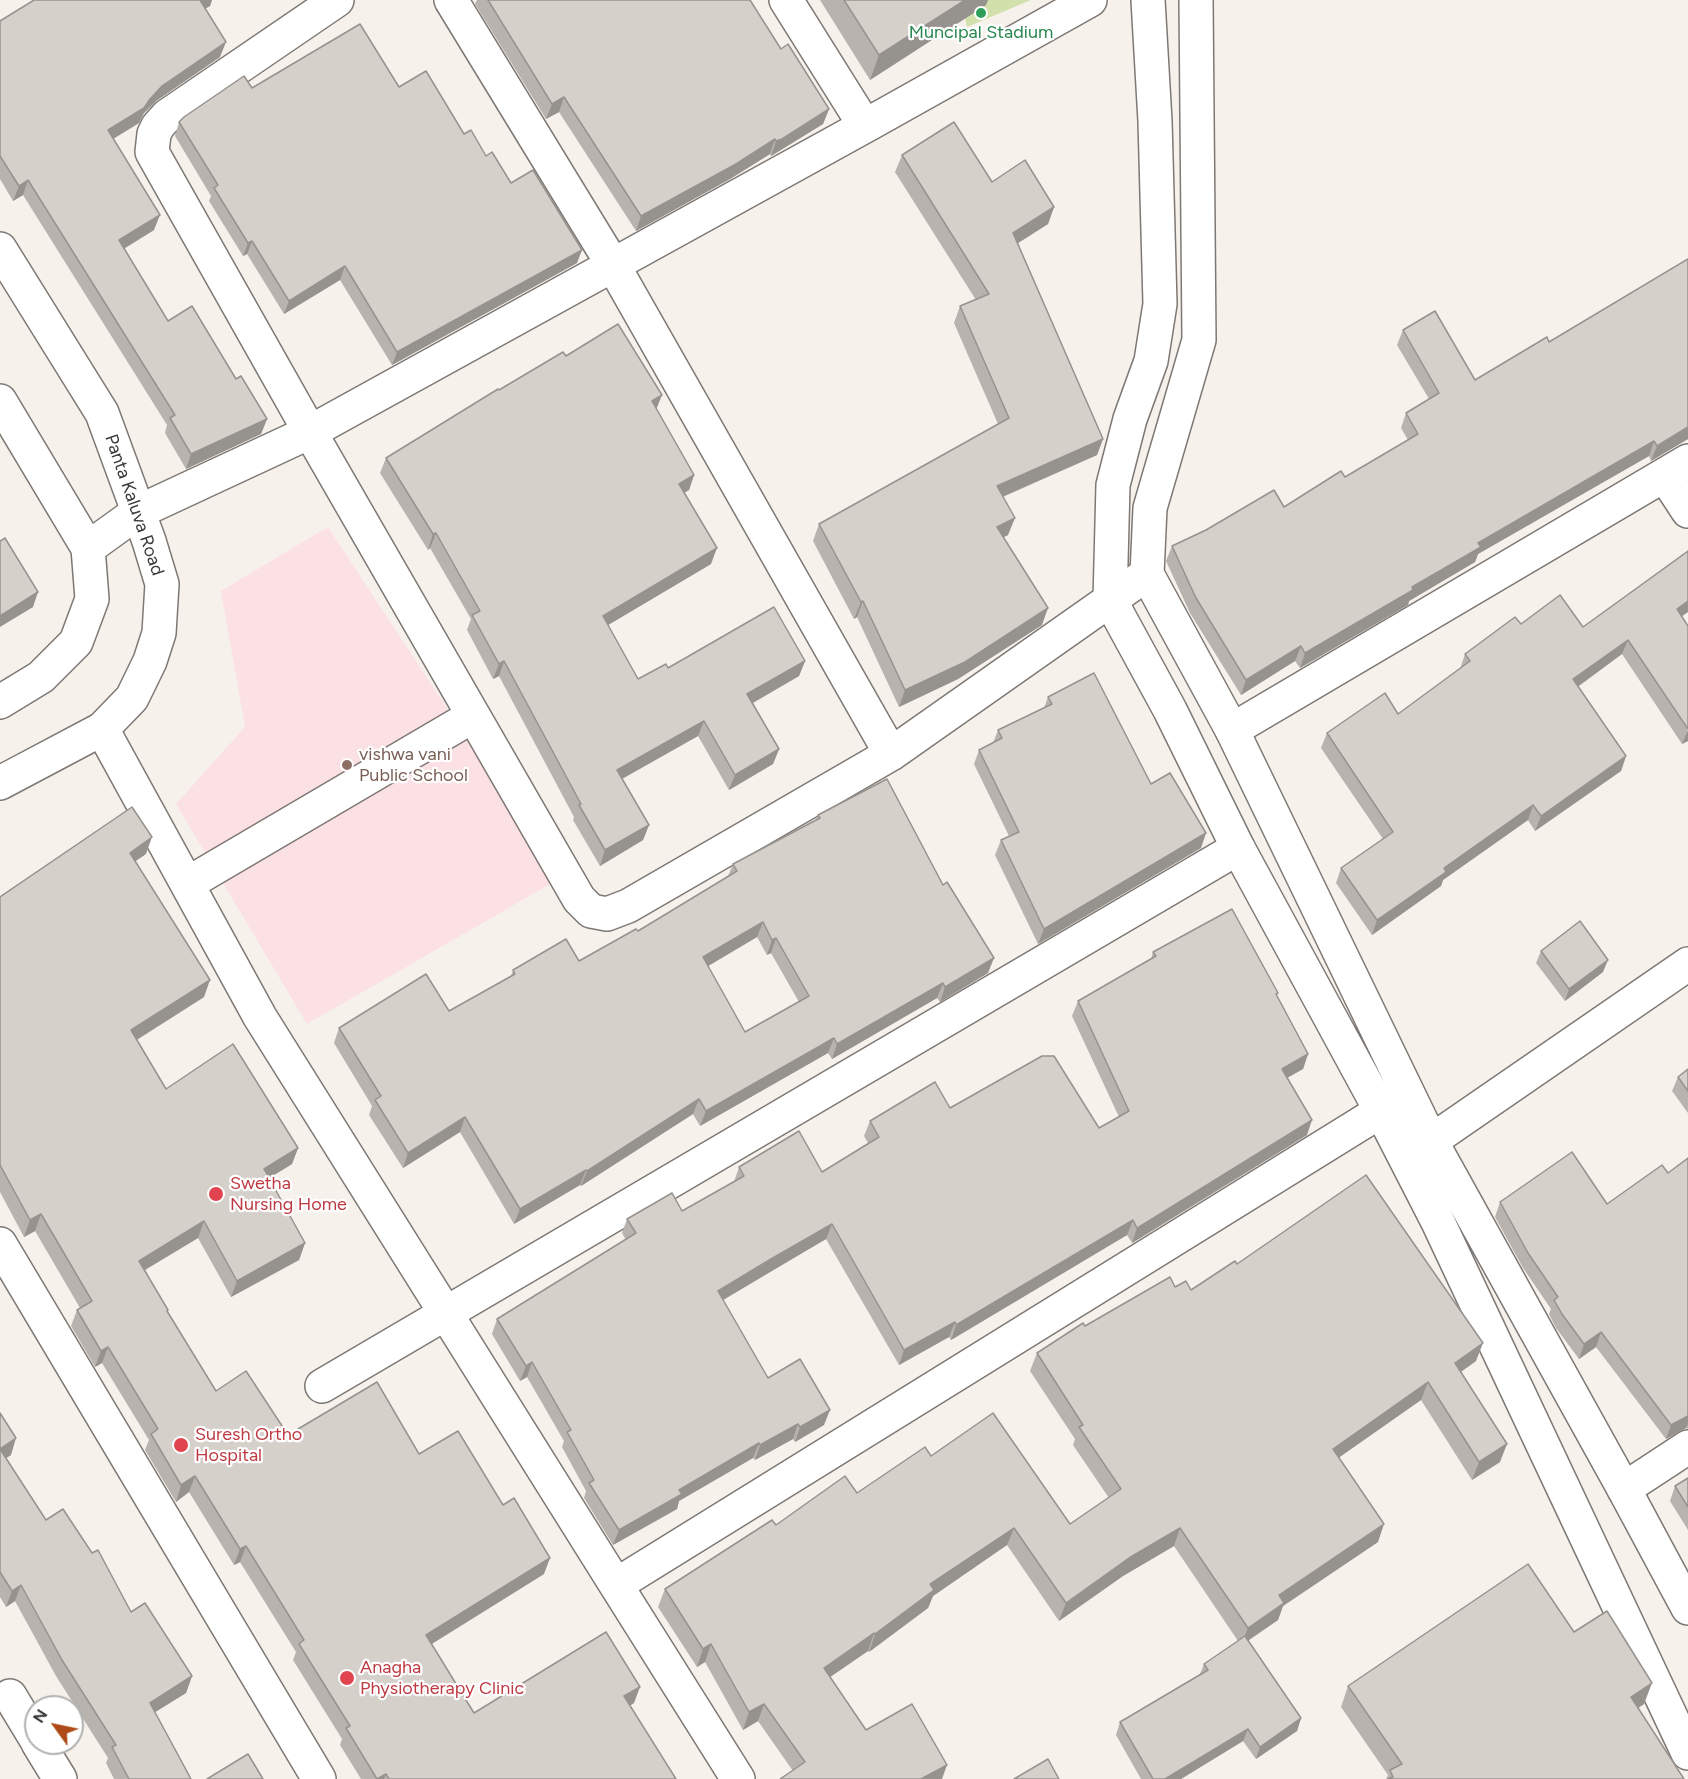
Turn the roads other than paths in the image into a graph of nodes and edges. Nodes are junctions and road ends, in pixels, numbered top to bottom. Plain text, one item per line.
1 (337, 0) edge
2 (451, 0) edge
3 (786, 0) edge
4 (1090, 0) edge
5 (1148, 0) edge
6 (1196, 0) edge
7 (865, 126) junction
8 (0, 249) edge
9 (613, 265) junction
10 (0, 401) edge
11 (310, 432) junction
12 (1676, 469) edge
13 (1688, 511) edge
14 (138, 512) junction
15 (88, 548) junction
16 (1147, 574) junction
17 (1110, 600) junction
18 (0, 702) edge
19 (473, 716) junction
20 (102, 729) junction
21 (1232, 730) junction
22 (891, 754) junction
23 (0, 783) edge
24 (1238, 848) junction
25 (187, 884) junction
26 (1688, 964) edge
27 (1407, 1091) junction
28 (1381, 1111) junction
29 (1418, 1148) junction
30 (0, 1244) edge
31 (446, 1313) junction
32 (322, 1386) dead end
33 (1688, 1447) edge
34 (1624, 1489) junction
35 (616, 1585) junction
36 (1688, 1608) edge
37 (10, 1696) dead end
38 (24, 1719) edge
39 (1688, 1753) edge
40 (45, 1755) edge
41 (60, 1779) edge
42 (319, 1779) edge
43 (738, 1779) edge

1 - 11 street
2 - 9 street
3 - 7 street
4 - 7 street
5 - 17 street
6 - 16 street
7 - 9 street
8 - 14 street, Panta Kaluva Road
9 - 11 street
9 - 22 street
10 - 15 street
11 - 14 street
11 - 19 street
12 - 13 street
12 - 21 street
14 - 15 street
14 - 20 street, Panta Kaluva Road
15 - 18 street
16 - 17 street
16 - 21 street
17 - 22 street
17 - 24 street
19 - 22 street
19 - 25 street
20 - 23 street, Panta Kaluva Road
20 - 25 street
21 - 27 street
24 - 28 street
24 - 31 street
25 - 31 street
26 - 29 street
27 - 28 street
27 - 29 street
28 - 29 street
28 - 35 street
29 - 34 street
29 - 39 street
30 - 42 street
31 - 32 street
31 - 35 street
33 - 34 street
34 - 36 street
35 - 43 street
37 - 38 street
40 - 41 street

